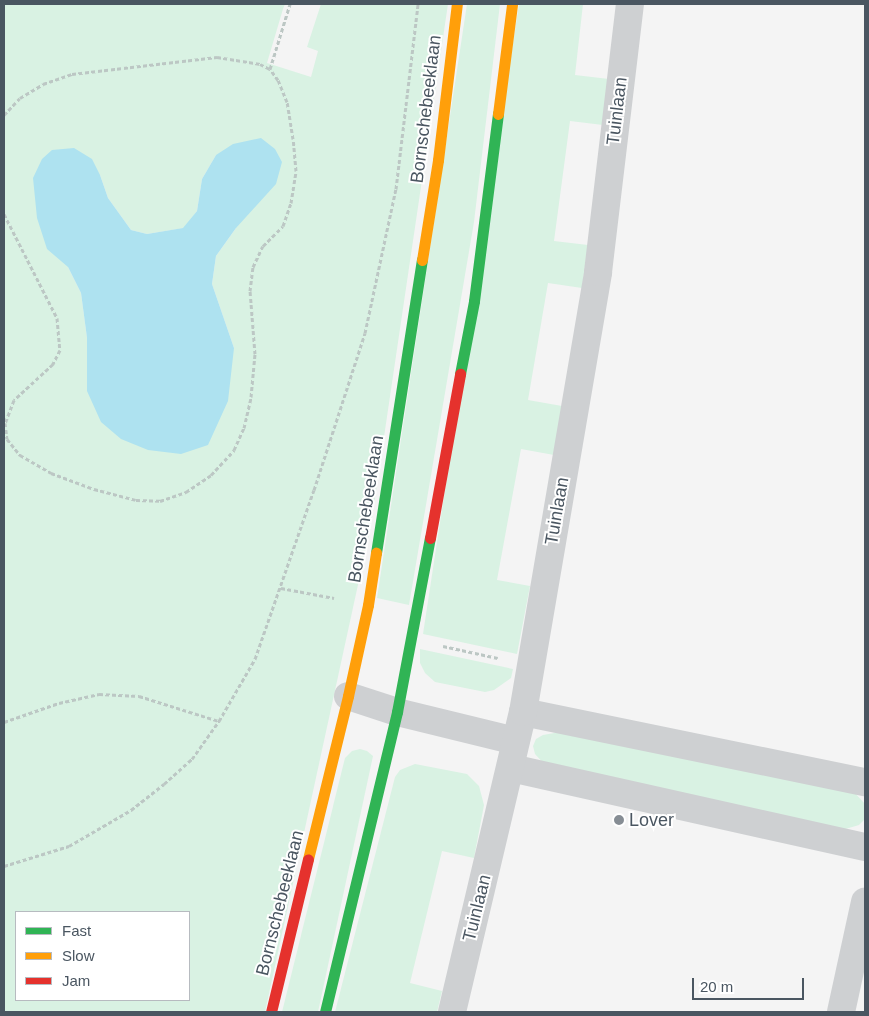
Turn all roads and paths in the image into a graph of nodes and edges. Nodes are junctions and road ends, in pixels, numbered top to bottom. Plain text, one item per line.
1 (290, 4) edge
2 (418, 4) edge
3 (457, 4) edge
4 (512, 4) edge
5 (630, 4) edge
6 (270, 69) junction
7 (4, 115) edge
8 (4, 214) edge
9 (4, 432) edge
10 (348, 696) junction
11 (397, 712) junction
12 (523, 712) junction
13 (219, 721) junction
14 (4, 722) edge
15 (516, 740) junction
16 (511, 768) junction
17 (865, 782) edge
18 (865, 847) edge
19 (4, 866) edge
20 (865, 902) edge
21 (271, 1012) edge
22 (325, 1012) edge
23 (452, 1012) edge
24 (841, 1012) edge

1 - 6 path
2 - 13 path
3 - 10 street, Bornschebeeklaan
4 - 11 street
5 - 12 street, Tuinlaan
6 - 7 path
6 - 9 path
8 - 9 path
10 - 11 street
10 - 21 street, Bornschebeeklaan
11 - 15 street
11 - 22 street
12 - 15 street, Tuinlaan
12 - 17 street
13 - 14 path
13 - 19 path
15 - 16 street, Tuinlaan
16 - 18 street
16 - 23 street, Tuinlaan
20 - 24 street

